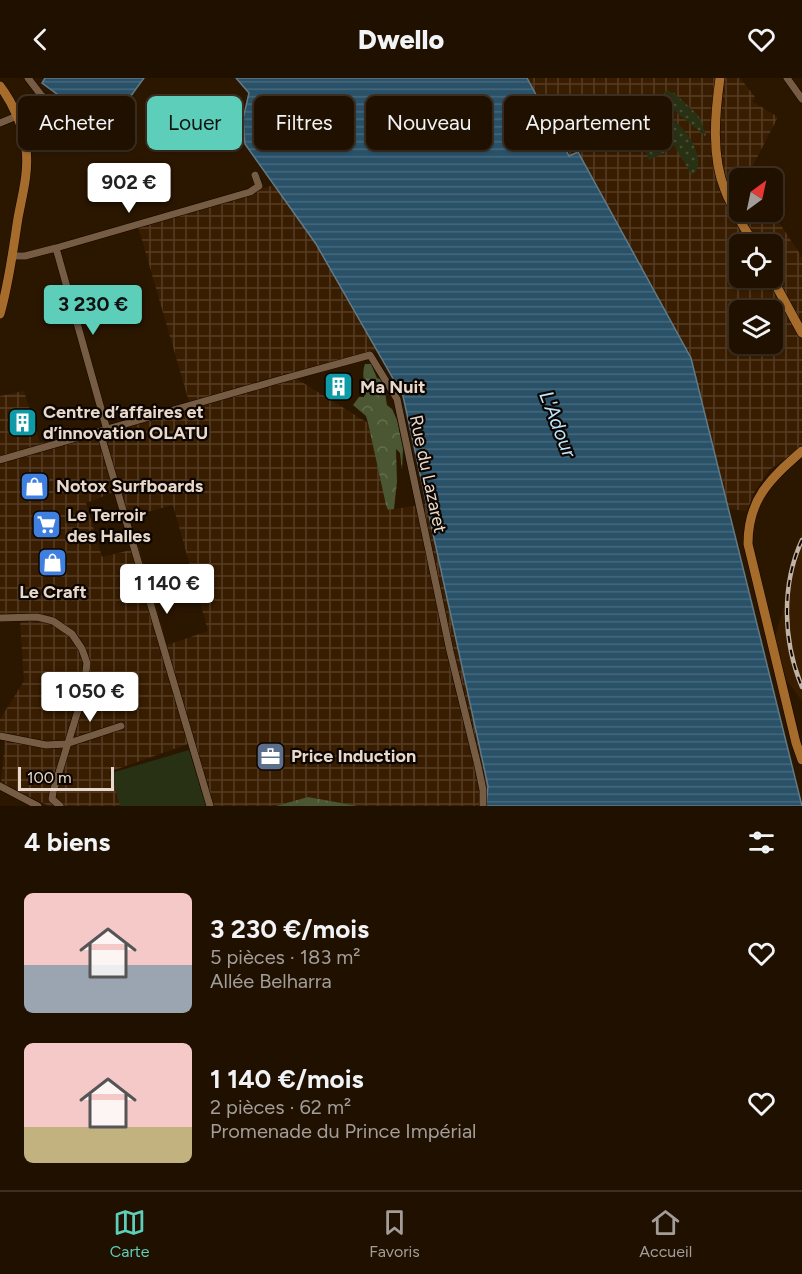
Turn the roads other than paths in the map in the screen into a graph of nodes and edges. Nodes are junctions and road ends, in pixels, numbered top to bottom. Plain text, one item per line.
1 (28, 78) edge
2 (720, 78) edge
3 (787, 78) edge
4 (0, 86) edge
5 (42, 96) edge
6 (802, 99) edge
7 (17, 116) junction
8 (0, 123) edge
9 (255, 175) dead end
10 (749, 234) edge
11 (56, 248) junction
12 (12, 256) junction
13 (777, 288) edge
14 (0, 314) edge
15 (802, 333) edge
16 (103, 431) junction
17 (802, 451) edge
18 (0, 460) edge
19 (0, 618) edge
20 (121, 726) dead end
21 (0, 736) edge
22 (66, 744) junction
23 (802, 760) edge
24 (0, 786) edge
25 (483, 805) edge
26 (38, 806) edge
27 (60, 806) edge
28 (210, 806) edge

1 - 5 street
2 - 10 main road
3 - 6 street
4 - 7 main road
7 - 8 street
7 - 12 main road
9 - 11 street
11 - 12 street
11 - 16 street
12 - 14 main road
13 - 15 main road
16 - 18 street, Rue du Lazaret
16 - 25 street, Rue du Lazaret
16 - 28 street
17 - 23 main road
19 - 22 street
20 - 22 street
21 - 22 street
22 - 27 street
24 - 26 street

